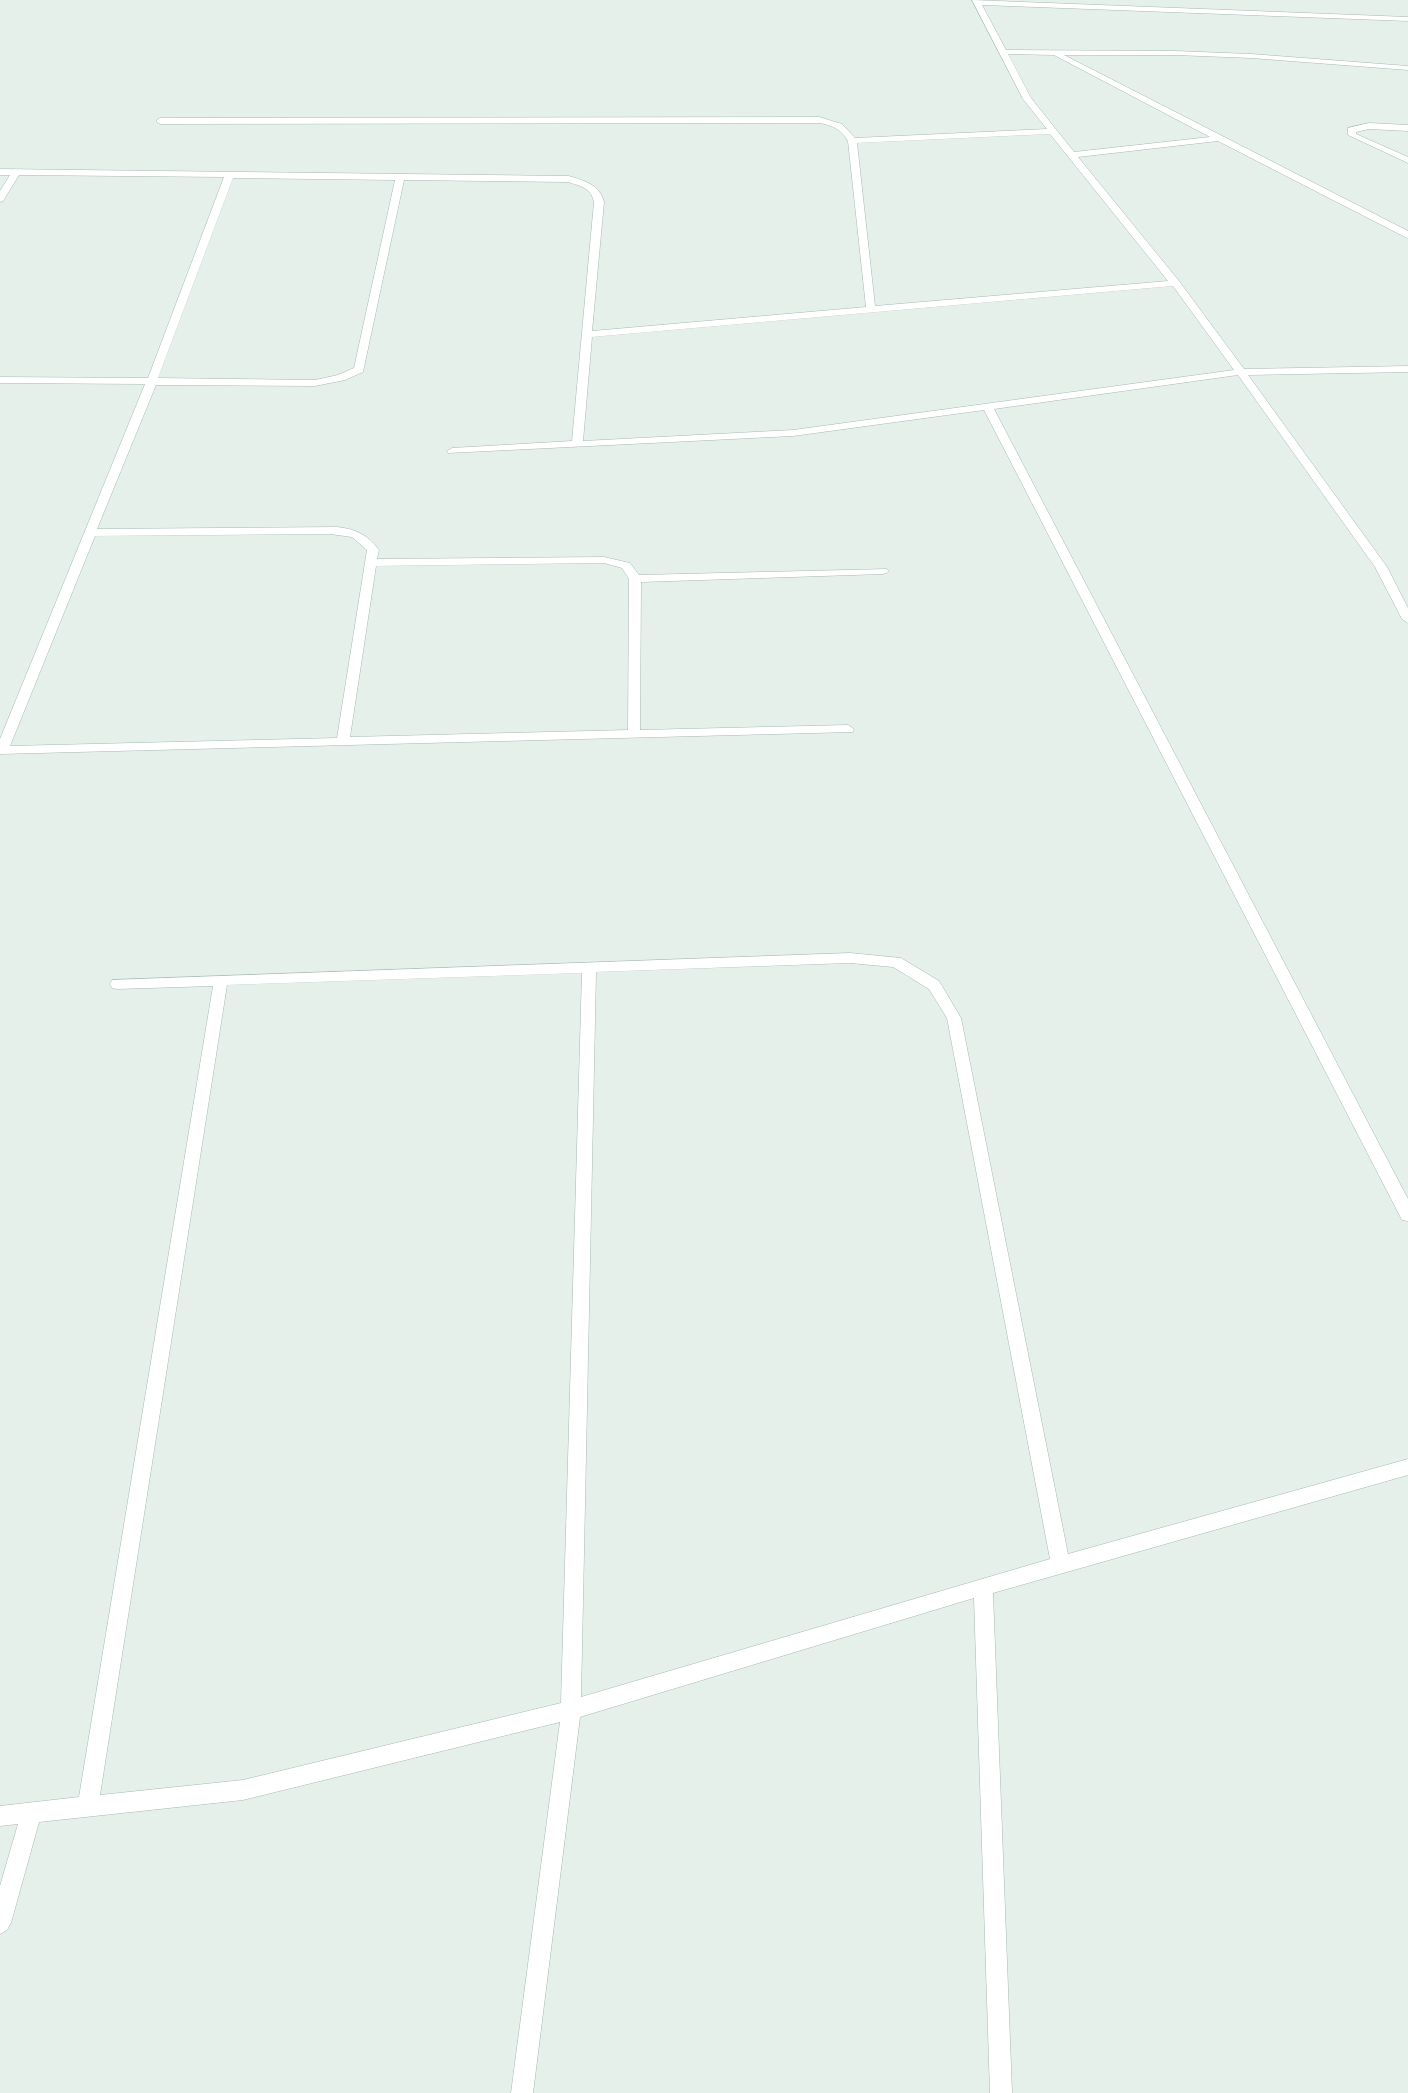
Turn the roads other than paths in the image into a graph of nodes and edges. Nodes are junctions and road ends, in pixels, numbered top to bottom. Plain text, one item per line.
1 (977, 1) edge
2 (1408, 19) edge
3 (1003, 52) junction
4 (1054, 53) junction
5 (1408, 68) edge
6 (160, 120) dead end
7 (1408, 128) edge
8 (1054, 132) junction
9 (1221, 138) junction
10 (852, 140) junction
11 (1073, 155) junction
12 (1408, 160) edge
13 (0, 172) edge
14 (16, 172) junction
15 (230, 174) junction
16 (400, 176) junction
17 (0, 199) edge
18 (1408, 235) edge
19 (1176, 284) junction
20 (871, 310) junction
21 (587, 334) junction
22 (1408, 369) edge
23 (1241, 372) junction
24 (0, 380) edge
25 (152, 381) junction
26 (987, 406) junction
27 (577, 444) junction
28 (452, 451) dead end
29 (90, 533) junction
30 (370, 562) junction
31 (882, 572) dead end
32 (635, 578) junction
33 (1408, 619) edge
34 (848, 729) dead end
35 (634, 734) junction
36 (343, 741) junction
37 (1, 750) edge
38 (589, 967) junction
39 (221, 980) junction
40 (117, 984) dead end
41 (1408, 1215) edge
42 (1408, 1467) edge
43 (1061, 1566) junction
44 (983, 1587) junction
45 (571, 1710) junction
46 (88, 1806) junction
47 (31, 1813) junction
48 (0, 1816) edge
49 (0, 1923) edge
50 (522, 2093) edge
51 (1001, 2093) edge

1 - 2 street
1 - 3 street
3 - 4 street
3 - 8 street
4 - 5 street
4 - 9 street
6 - 10 street
7 - 12 street
8 - 10 street
8 - 11 street
9 - 11 street
9 - 18 street
10 - 20 street
11 - 19 street
13 - 14 street
14 - 15 street
14 - 17 street
15 - 16 street
15 - 25 street
16 - 21 street
16 - 25 street
19 - 20 street
19 - 23 street
20 - 21 street
21 - 27 street
22 - 23 street
23 - 26 street
23 - 33 street
24 - 25 street
25 - 29 street
26 - 27 street
26 - 41 street
27 - 28 street
29 - 30 street
29 - 37 street
30 - 32 street
30 - 36 street
31 - 32 street
32 - 35 street
34 - 35 street
35 - 36 street
36 - 37 street
38 - 39 street
38 - 43 street
38 - 45 street
39 - 40 street
39 - 46 street
42 - 43 street
43 - 44 street
44 - 45 street
44 - 51 street
45 - 46 street
45 - 50 street
46 - 47 street
47 - 48 street
47 - 49 street

